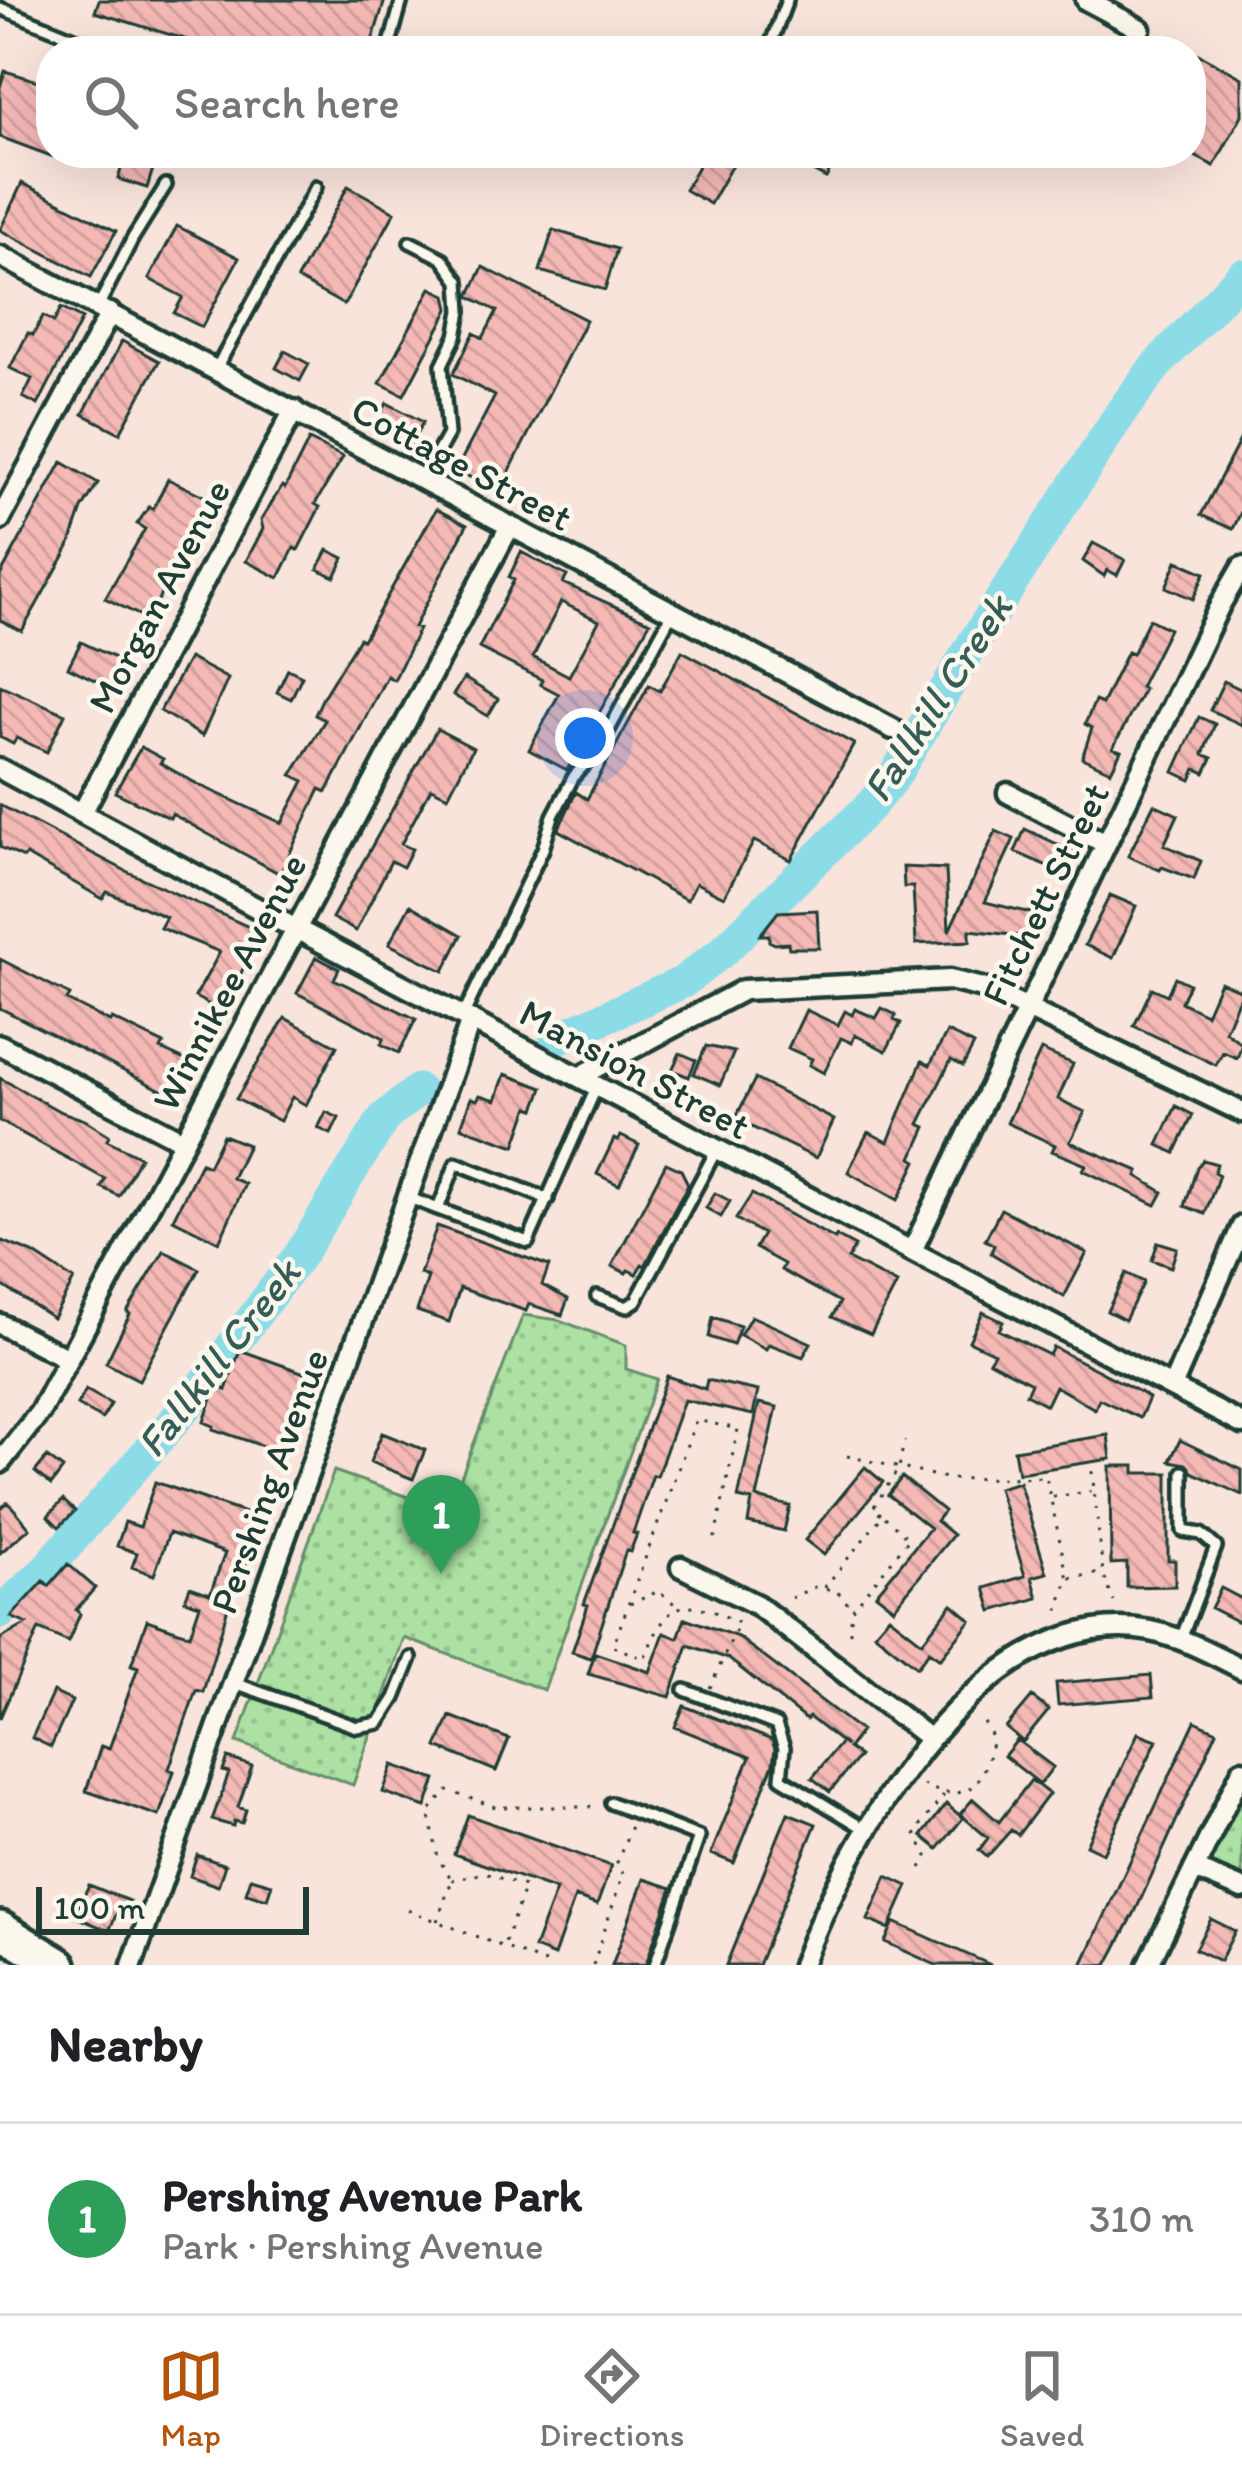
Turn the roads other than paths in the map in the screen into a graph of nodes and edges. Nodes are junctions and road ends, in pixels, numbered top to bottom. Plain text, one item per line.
1 (402, 0) edge
2 (787, 0) edge
3 (1086, 0) edge
4 (0, 8) edge
5 (1140, 29) dead end
6 (70, 36) edge
7 (392, 36) edge
8 (774, 36) edge
9 (166, 185) dead end
10 (316, 187) dead end
11 (410, 242) dead end
12 (0, 256) edge
13 (104, 310) junction
14 (216, 369) junction
15 (294, 410) junction
16 (423, 479) junction
17 (0, 520) edge
18 (510, 526) junction
19 (1242, 567) edge
20 (673, 612) junction
21 (893, 728) dead end
22 (0, 769) edge
23 (1008, 794) dead end
24 (82, 813) junction
25 (1106, 844) junction
26 (294, 928) junction
27 (1027, 1009) junction
28 (467, 1018) junction
29 (0, 1046) edge
30 (588, 1082) junction
31 (1242, 1112) edge
32 (183, 1141) junction
33 (717, 1149) junction
34 (407, 1197) junction
35 (548, 1199) junction
36 (438, 1209) junction
37 (1242, 1226) edge
38 (912, 1251) junction
39 (597, 1296) dead end
40 (0, 1324) edge
41 (68, 1359) junction
42 (1172, 1387) junction
43 (1242, 1424) edge
44 (0, 1463) edge
45 (1183, 1472) dead end
46 (681, 1567) dead end
47 (1181, 1639) junction
48 (411, 1658) dead end
49 (1242, 1669) edge
50 (232, 1682) junction
51 (685, 1690) dead end
52 (930, 1739) junction
53 (1242, 1770) edge
54 (611, 1803) road end
55 (868, 1831) junction
56 (1194, 1869) junction
57 (1242, 1889) edge
58 (0, 1929) edge
59 (59, 1965) edge
60 (132, 1965) edge
61 (655, 1965) edge
62 (802, 1965) edge
63 (1148, 1965) edge

1 - 7 lane
2 - 8 lane
3 - 5 street
4 - 6 lane
9 - 13 lane
10 - 14 lane
11 - 16 lane
12 - 13 street, Cottage Street
13 - 14 street, Cottage Street
13 - 17 street
14 - 15 street, Cottage Street
15 - 16 street, Cottage Street
15 - 24 street, Morgan Avenue
16 - 18 street, Cottage Street
18 - 20 street, Cottage Street
18 - 26 street, Winnikee Avenue
19 - 25 street, Fitchett Street
20 - 21 street, Cottage Street
20 - 28 lane
22 - 24 street, Mansion Street
23 - 25 street
24 - 26 street, Mansion Street
25 - 27 street, Fitchett Street
26 - 28 street, Mansion Street
26 - 32 street, Winnikee Avenue
27 - 30 street
27 - 31 street
27 - 38 street, Fitchett Street
28 - 30 street, Mansion Street
28 - 34 street, Pershing Avenue
29 - 32 street
30 - 33 street, Mansion Street
30 - 35 lane
32 - 41 street, Winnikee Avenue
33 - 38 street, Mansion Street
33 - 39 lane
34 - 36 lane
34 - 50 street, Pershing Avenue
35 - 36 lane
35 - 36 lane
37 - 42 street
38 - 42 street, Mansion Street
40 - 41 street
41 - 44 street, Winnikee Avenue
42 - 43 street, Mansion Street
45 - 47 lane
46 - 52 street
47 - 49 street
47 - 52 street
48 - 50 lane
50 - 60 street, Pershing Avenue
51 - 55 lane
52 - 55 street
53 - 56 street
54 - 61 lane
55 - 62 street
56 - 57 street
56 - 63 street
58 - 59 highway

